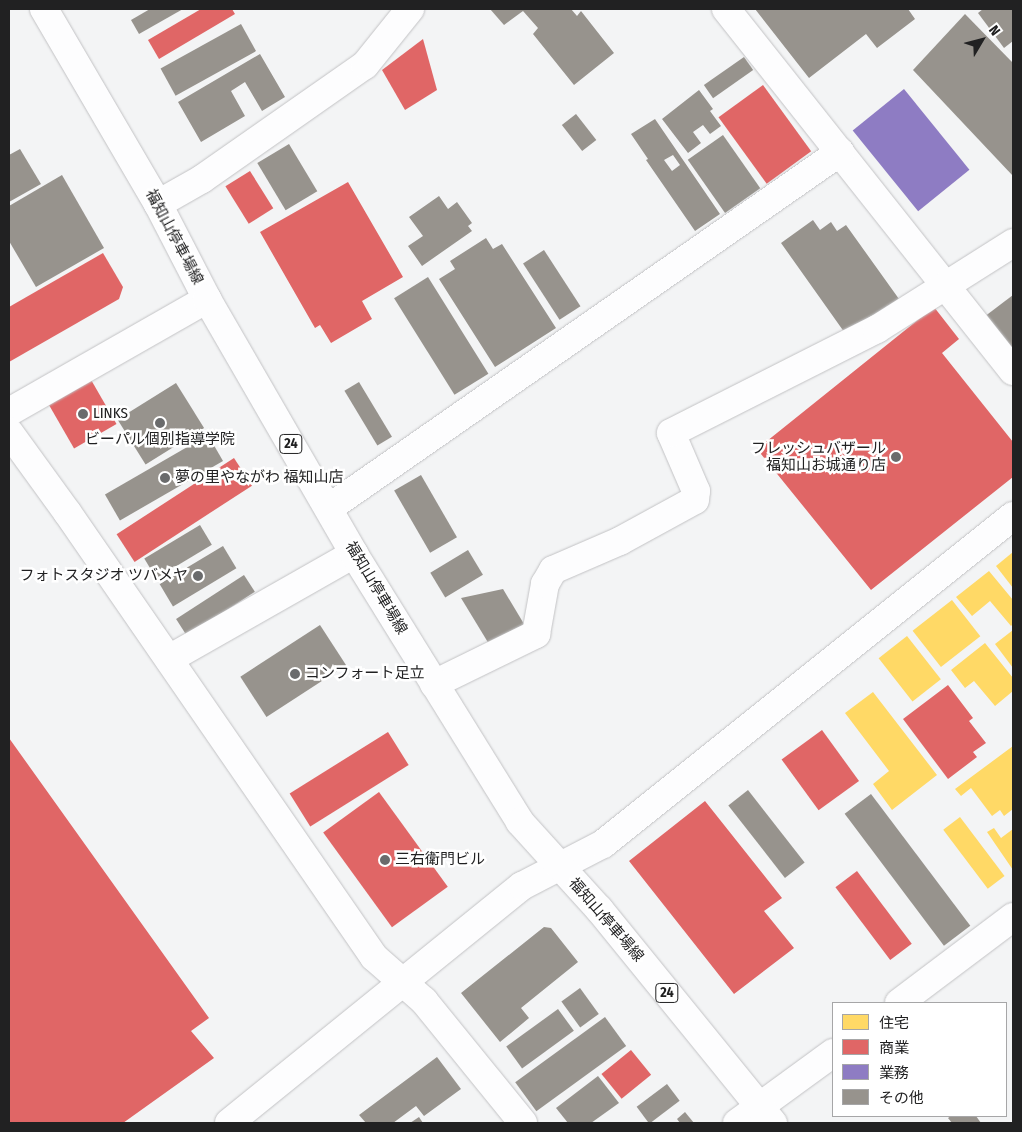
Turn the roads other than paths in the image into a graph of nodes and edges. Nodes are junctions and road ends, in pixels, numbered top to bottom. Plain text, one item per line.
1 (44, 9) edge
2 (410, 9) edge
3 (726, 9) edge
4 (840, 152) junction
5 (158, 204) junction
6 (1013, 243) edge
7 (946, 284) junction
8 (207, 299) junction
9 (1013, 371) edge
10 (9, 412) edge
11 (9, 432) edge
12 (329, 508) junction
13 (1013, 516) edge
14 (354, 554) junction
15 (169, 659) junction
16 (434, 684) junction
17 (559, 866) junction
18 (1013, 917) edge
19 (402, 984) junction
20 (900, 1002) edge
21 (832, 1054) edge
22 (766, 1115) edge
23 (229, 1123) edge
24 (523, 1123) edge
25 (737, 1123) edge

1 - 5 street, 福知山停車場線 / 24
2 - 5 street
3 - 4 street
4 - 7 street
4 - 12 street
5 - 8 street, 福知山停車場線 / 24
6 - 7 street
7 - 9 street
7 - 16 street
8 - 10 street
8 - 12 street, 福知山停車場線 / 24
11 - 15 street
12 - 14 street, 福知山停車場線 / 24
13 - 17 street
14 - 15 street
14 - 16 street, 福知山停車場線 / 24
15 - 19 street
16 - 17 street, 福知山停車場線 / 24
17 - 19 street
17 - 22 street, 福知山停車場線 / 24
18 - 20 street
19 - 23 street
19 - 24 street
21 - 22 street
22 - 25 street

